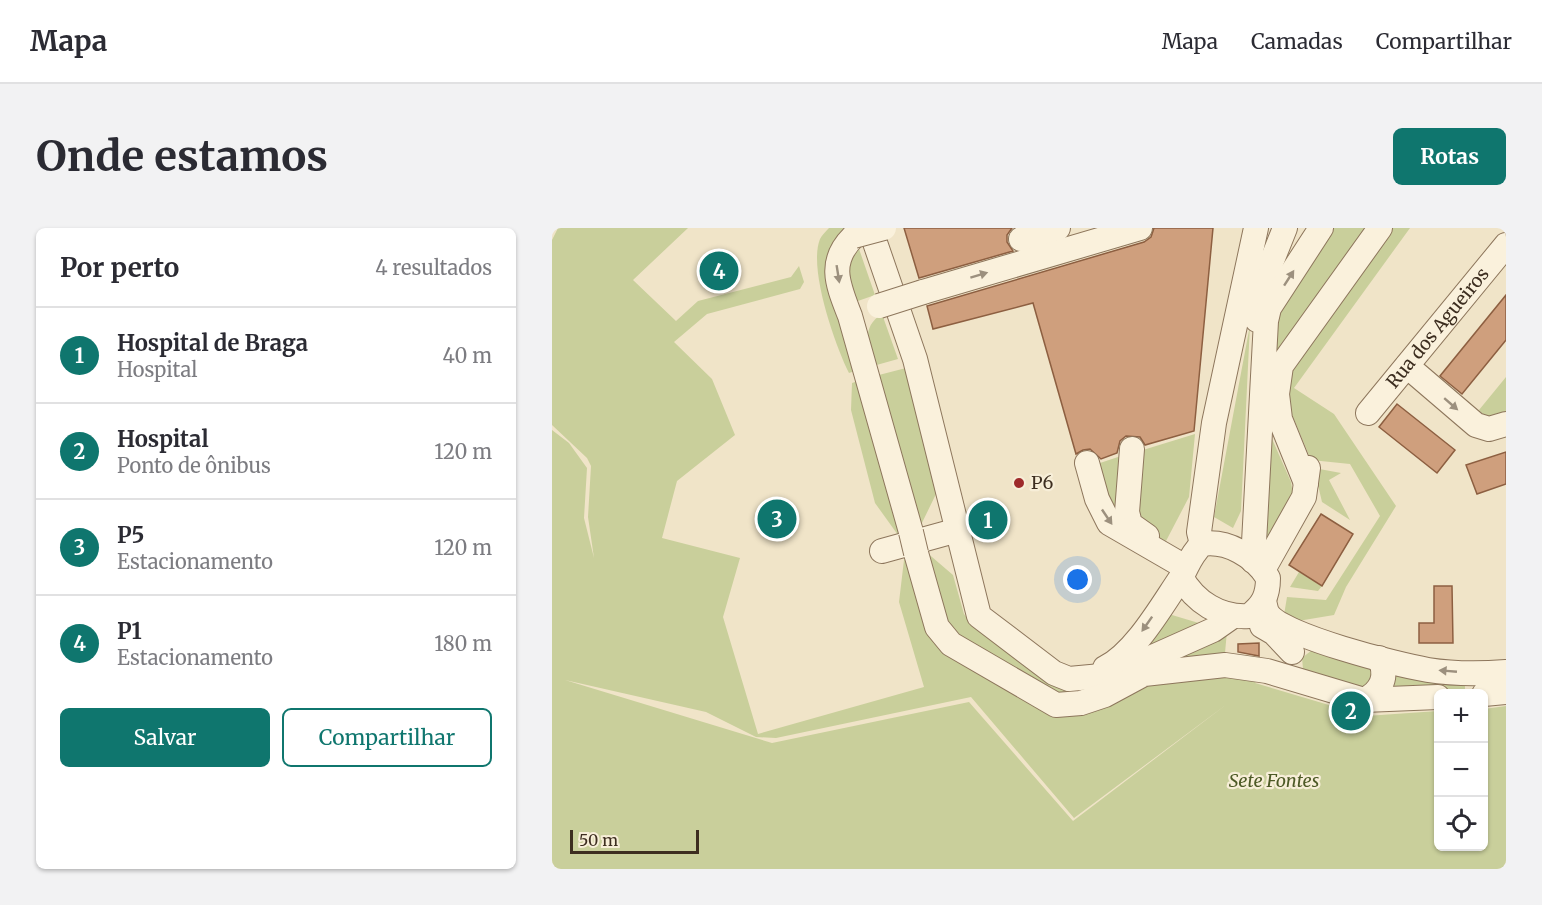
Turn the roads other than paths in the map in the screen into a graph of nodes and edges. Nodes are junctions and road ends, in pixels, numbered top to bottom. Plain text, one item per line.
1 (884, 228) edge
2 (1093, 228) edge
3 (1137, 228) edge
4 (1257, 228) edge
5 (1286, 228) edge
6 (1321, 228) edge
7 (1380, 228) edge
8 (862, 232) edge
9 (1052, 235) edge
10 (1022, 243) edge
11 (1506, 245) edge
12 (850, 316) junction
13 (1407, 366) junction
14 (1368, 413) dead end
15 (1506, 424) edge
16 (1132, 449) dead end
17 (1087, 463) dead end
18 (958, 530) junction
19 (1228, 546) junction
20 (882, 551) dead end
21 (1190, 561) junction
22 (1258, 565) junction
23 (1264, 601) junction
24 (1236, 616) junction
25 (1317, 640) junction
26 (1291, 654) junction
27 (1378, 658) junction
28 (1267, 671) junction
29 (1506, 672) edge
30 (1098, 675) junction
31 (1301, 681) junction
32 (1506, 692) edge
33 (1488, 694) edge
34 (1434, 697) edge
35 (1364, 700) junction

1 - 8 street, bridge
2 - 9 street
3 - 10 street
4 - 21 street
5 - 19 street
22 -> 6 street
7 - 22 street
8 -> 12 street
8 - 18 street
9 - 10 street
12 -> 10 street, bridge
11 - 13 street, Rua dos Agueiros
12 - 28 street
13 - 14 street, Rua dos Agueiros
13 -> 15 street
16 - 21 street
17 -> 21 street
18 - 20 street
18 - 30 street
19 - 21 street
19 - 22 street
21 - 24 street
21 -> 30 street
22 - 23 street
23 - 24 street
23 - 25 street
24 - 26 street
24 - 30 street
25 - 26 street
25 - 27 street
26 - 28 street
26 - 31 street
29 -> 27 street
27 - 35 street
28 - 31 street
31 - 35 street
32 - 33 street
34 - 35 street

